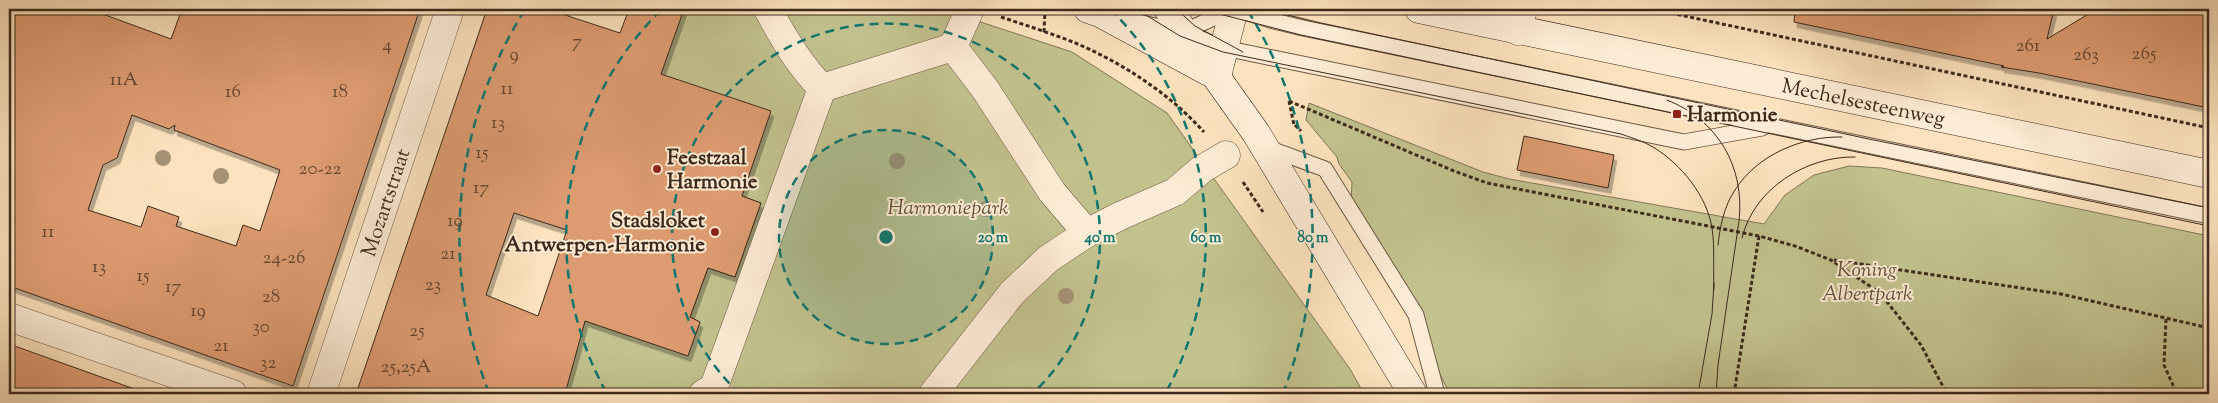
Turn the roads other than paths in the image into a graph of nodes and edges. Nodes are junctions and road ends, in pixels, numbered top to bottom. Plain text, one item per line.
1 (450, 9) edge
2 (768, 9) edge
3 (970, 9) edge
4 (1168, 9) edge
5 (1235, 9) edge
6 (1419, 9) edge
7 (1486, 9) edge
8 (1094, 11) edge
9 (1520, 20) edge
10 (1183, 32) junction
11 (953, 47) junction
12 (1224, 48) junction
13 (1217, 76) junction
14 (822, 88) junction
15 (1773, 126) junction
16 (1264, 147) junction
17 (1226, 155) road end
18 (2209, 174) edge
19 (2209, 216) edge
20 (1087, 234) junction
21 (9, 316) edge
22 (712, 392) edge
23 (233, 394) edge
24 (321, 394) edge
25 (933, 394) edge
26 (1413, 394) edge
27 (1437, 394) edge

1 - 24 street, Mozartstraat
2 - 14 street
3 - 11 street
4 - 10 street
5 - 10 lane
5 - 12 street
5 - 15 lane
6 - 9 street, Mechelsesteenweg
7 - 9 street, Mechelsesteenweg
8 - 10 lane
8 - 13 street
9 - 18 street, Mechelsesteenweg
10 - 12 lane
10 - 13 street
11 - 14 street
11 - 20 street
12 - 13 street
12 - 15 lane
13 - 16 street
14 - 22 street
15 - 19 lane
16 - 26 street
16 - 27 lane
17 - 20 street
20 - 25 street
21 - 23 street

